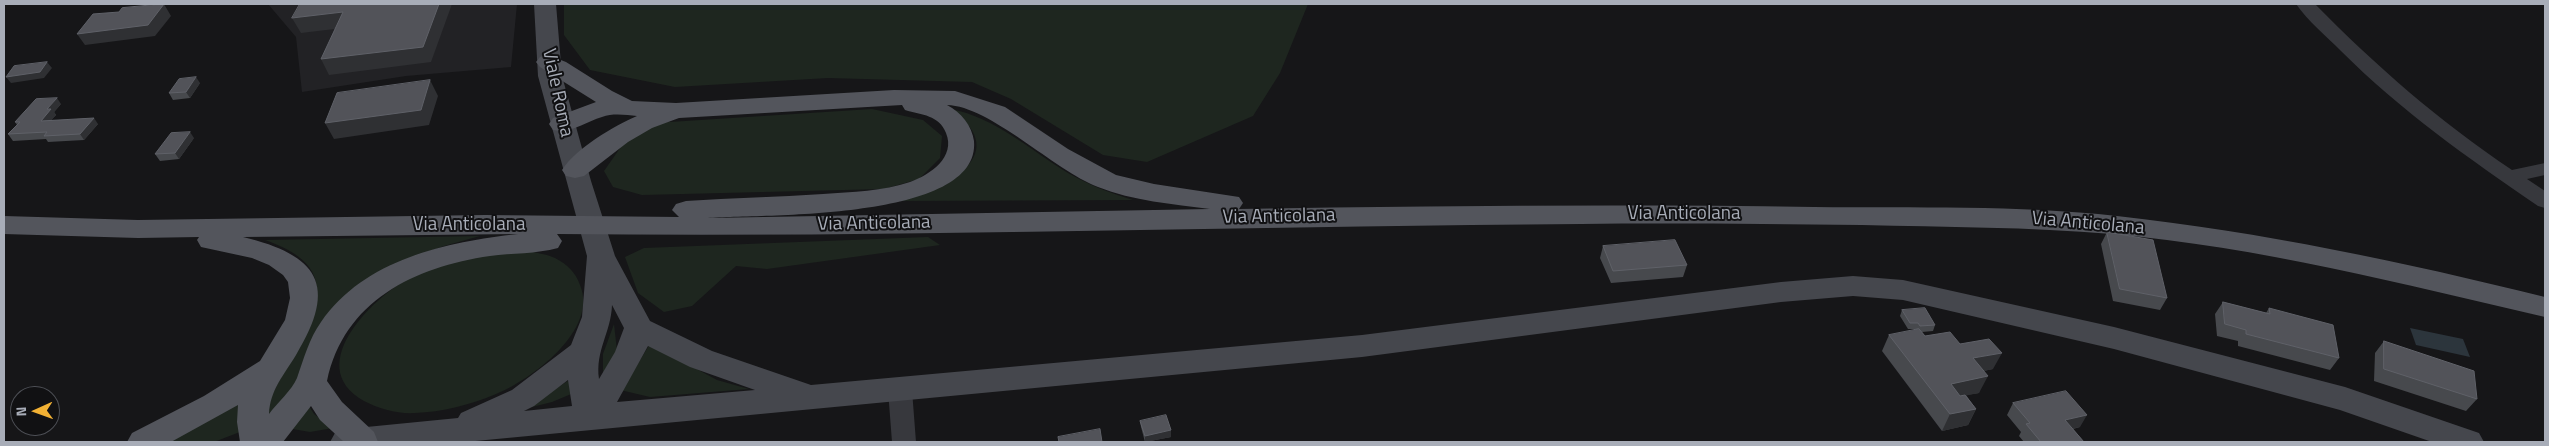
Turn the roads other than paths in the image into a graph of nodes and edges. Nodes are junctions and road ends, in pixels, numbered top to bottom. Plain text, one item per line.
1 (545, 4) edge
2 (2305, 4) edge
3 (548, 62) junction
4 (870, 99) junction
5 (623, 106) junction
6 (664, 115) junction
7 (562, 124) junction
8 (2545, 169) edge
9 (576, 175) junction
10 (2509, 177) junction
11 (2545, 201) edge
12 (1353, 216) junction
13 (605, 224) junction
14 (4, 225) edge
15 (724, 227) junction
16 (138, 229) junction
17 (601, 256) junction
18 (2545, 307) edge
19 (639, 328) junction
20 (584, 351) junction
21 (271, 368) junction
22 (311, 383) junction
23 (900, 390) junction
24 (811, 397) junction
25 (589, 417) junction
26 (439, 433) junction
27 (355, 441) edge
28 (143, 442) edge
29 (256, 442) edge
30 (265, 442) edge
31 (904, 442) edge
32 (2468, 442) edge

1 - 3 street, Viale Roma
2 - 10 street
3 - 5 main road
3 - 7 street, Viale Roma
4 - 6 main road
4 - 12 main road
4 - 13 main road
5 - 6 main road
5 - 7 main road
6 - 7 main road
6 - 9 main road
7 - 9 street, Viale Roma
8 - 10 street
9 - 17 street, Viale Roma
10 - 11 street
12 - 15 main road, Via Anticolana
12 - 18 main road, Via Anticolana
13 - 15 main road, Via Anticolana
13 - 16 main road, Via Anticolana
14 - 16 main road, Via Anticolana
15 - 22 main road
16 - 21 main road
17 - 19 street
17 - 20 street
19 - 24 street
19 - 25 street
20 - 25 street
20 - 26 street
21 - 28 main road
21 - 29 main road
22 - 27 main road
22 - 30 main road
23 - 24 street
23 - 31 street
23 - 32 street
24 - 25 street
25 - 26 street
26 - 27 street

